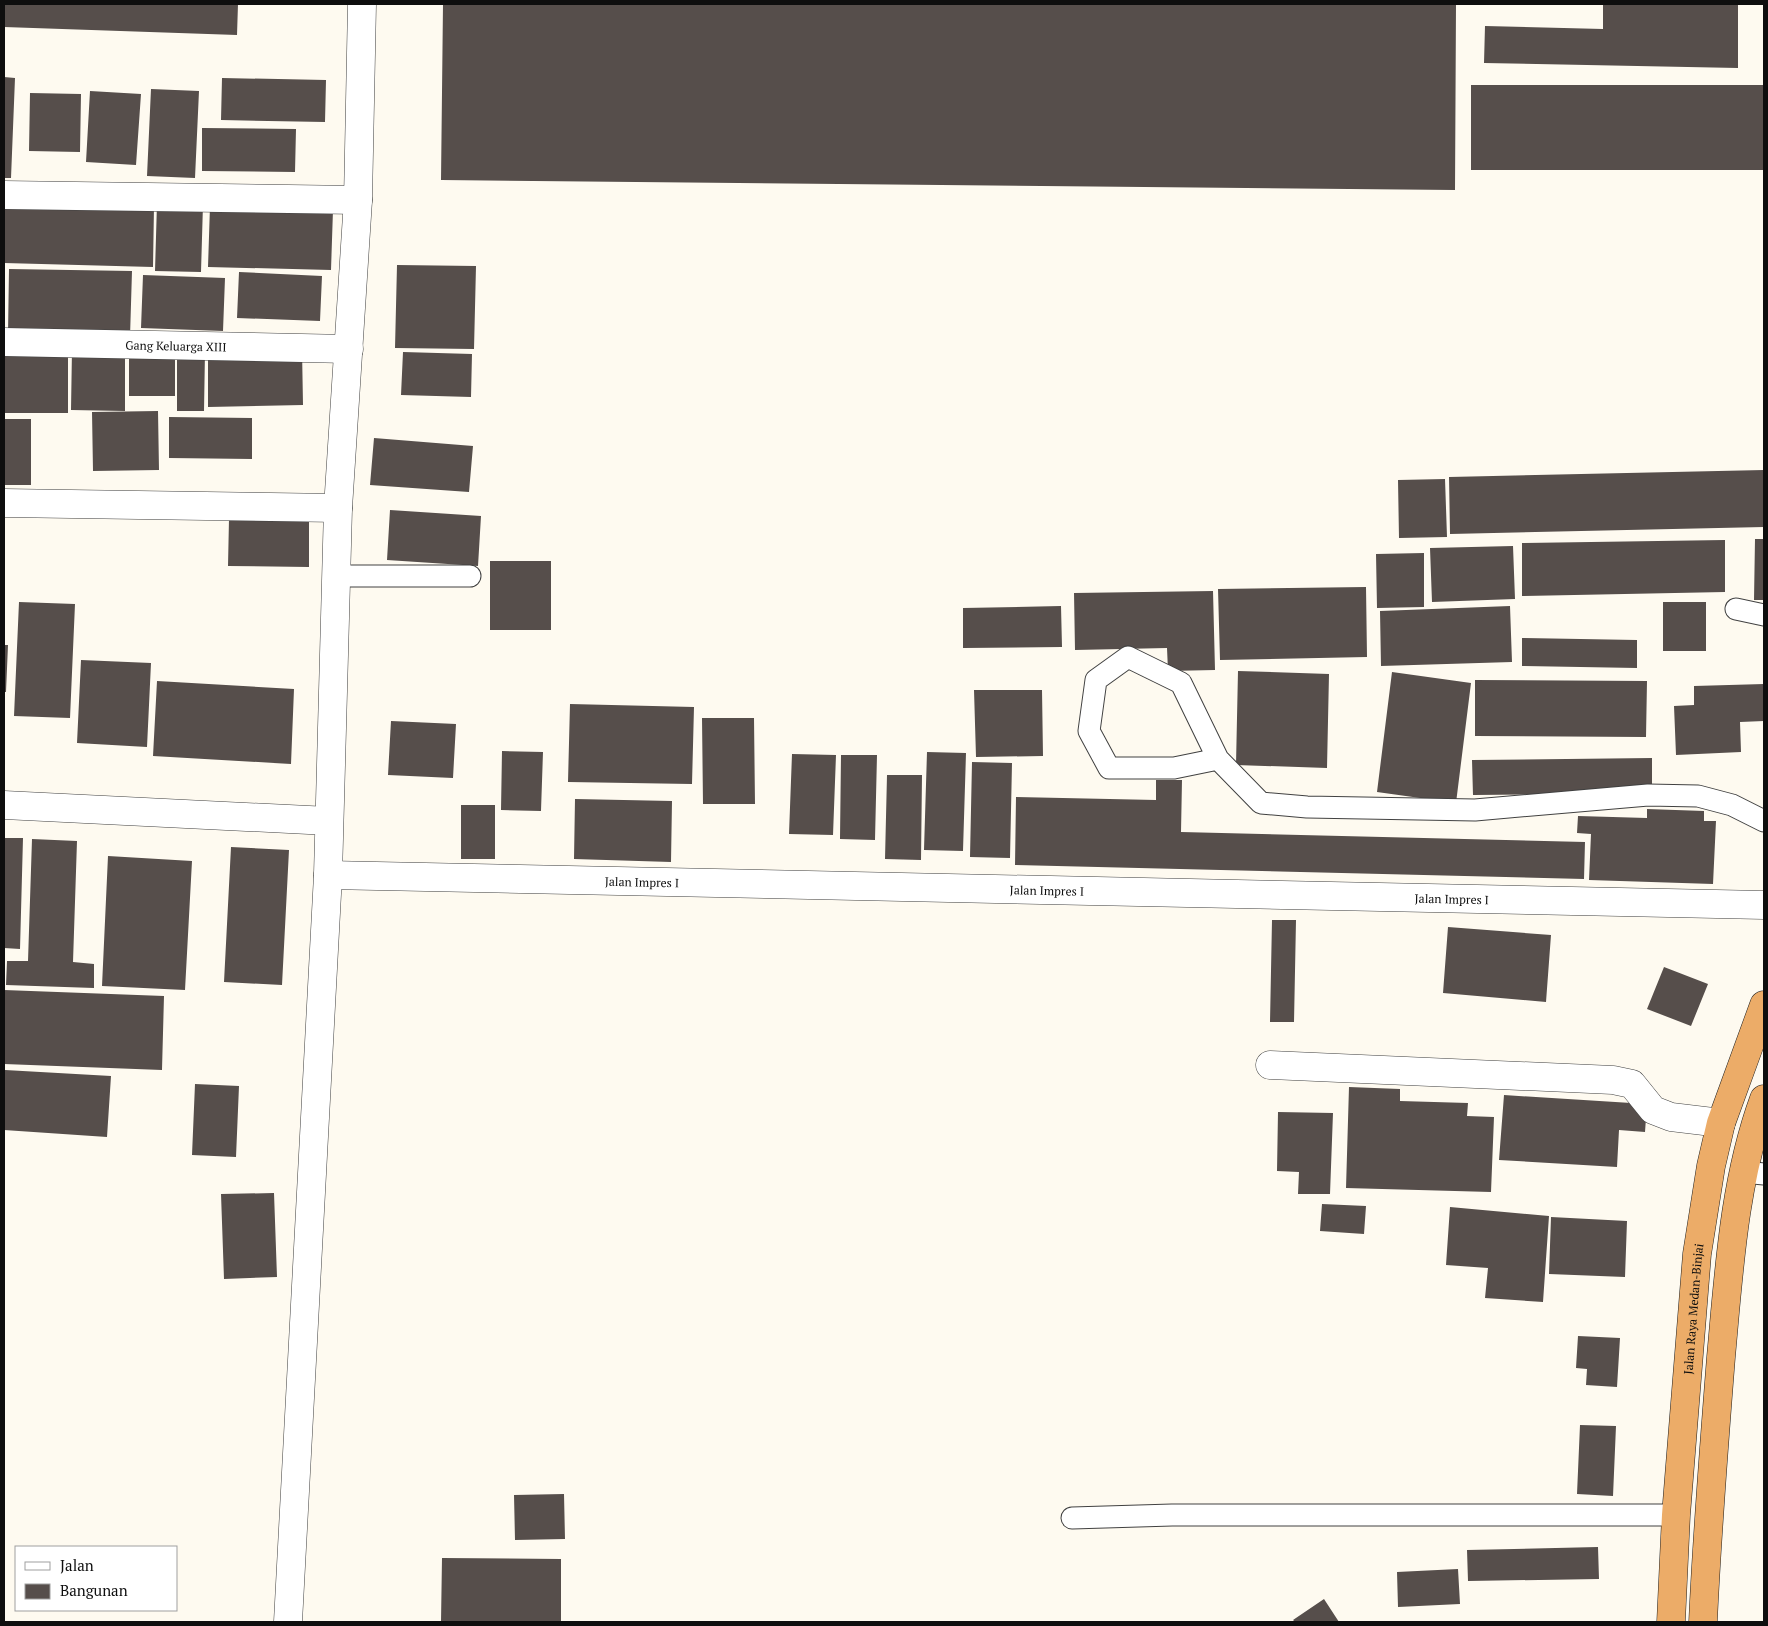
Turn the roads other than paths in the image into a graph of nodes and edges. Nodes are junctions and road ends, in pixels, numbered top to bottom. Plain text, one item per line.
1 (362, 4) edge
2 (4, 195) edge
3 (358, 200) junction
4 (4, 342) edge
5 (349, 349) junction
6 (4, 503) edge
7 (338, 508) junction
8 (336, 576) junction
9 (470, 576) dead end
10 (1736, 609) dead end
11 (1764, 615) edge
12 (1218, 758) junction
13 (4, 805) edge
14 (329, 821) junction
15 (1764, 821) edge
16 (328, 876) junction
17 (1764, 905) edge
18 (1764, 1005) edge
19 (1270, 1065) dead end
20 (1764, 1099) edge
21 (1721, 1123) junction
22 (1753, 1173) edge
23 (1676, 1515) junction
24 (1072, 1518) dead end
25 (288, 1622) edge
26 (1671, 1622) edge
27 (1703, 1622) edge

1 - 3 street
2 - 3 street
3 - 5 street
4 - 5 street, Gang Keluarga XIII
5 - 7 street
6 - 7 street
7 - 8 street
8 - 9 lane
8 - 14 street
10 - 11 lane
12 - 12 lane
12 - 15 lane
13 - 14 street
14 - 16 street
16 - 17 street, Jalan Impres I
16 - 25 street
18 - 21 highway, Jalan Raya Medan-Binjai
19 - 21 street
20 - 22 highway
21 - 23 highway, Jalan Raya Medan-Binjai
22 - 27 highway
23 - 24 lane
23 - 26 highway, Jalan Raya Medan-Binjai

